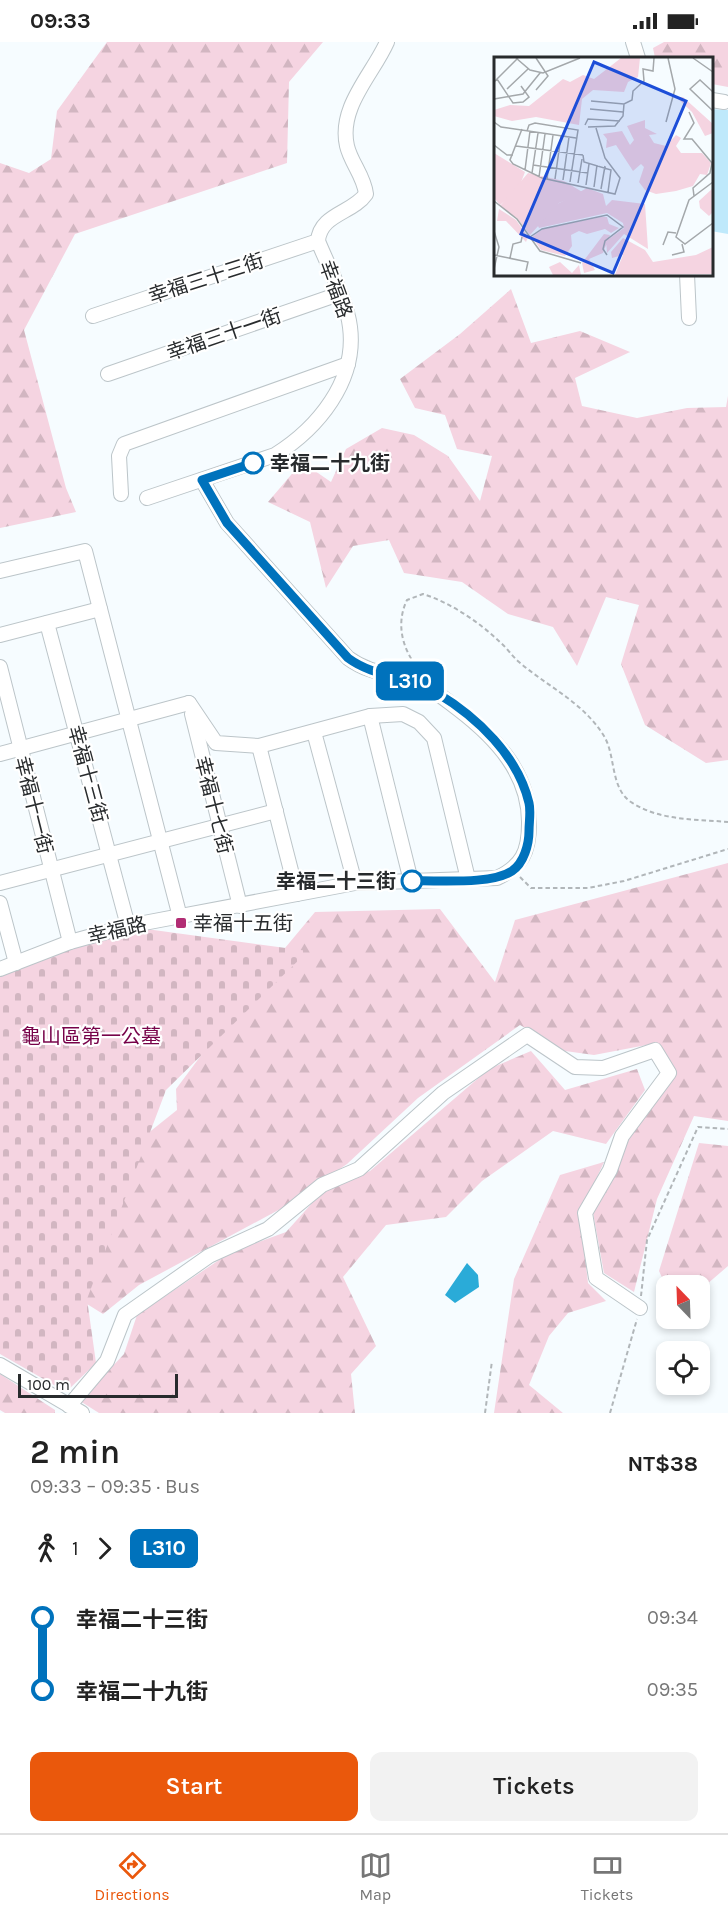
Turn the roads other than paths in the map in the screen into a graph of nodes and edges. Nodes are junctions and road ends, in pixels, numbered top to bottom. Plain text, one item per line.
1 (387, 42) edge
2 (633, 42) edge
3 (638, 57) edge
4 (318, 241) junction
5 (687, 276) edge
6 (339, 294) junction
7 (93, 316) dead end
8 (689, 318) dead end
9 (348, 364) junction
10 (108, 374) dead end
11 (202, 480) junction
12 (121, 494) dead end
13 (147, 498) dead end
14 (0, 571) edge
15 (100, 609) junction
16 (47, 623) junction
17 (0, 634) edge
18 (0, 667) edge
19 (189, 704) junction
20 (370, 716) junction
21 (129, 720) junction
22 (314, 732) junction
23 (77, 734) junction
24 (259, 746) junction
25 (21, 748) junction
26 (0, 754) edge
27 (276, 811) junction
28 (220, 826) junction
29 (160, 841) junction
30 (110, 854) junction
31 (50, 870) junction
32 (468, 879) junction
33 (411, 881) junction
34 (0, 883) edge
35 (355, 883) junction
36 (297, 894) junction
37 (0, 903) edge
38 (240, 906) junction
39 (180, 917) junction
40 (128, 926) junction
41 (70, 942) junction
42 (16, 963) junction
43 (0, 969) edge
44 (640, 1308) road end
45 (0, 1365) edge
46 (69, 1406) junction
47 (82, 1413) edge

1 - 4 street
2 - 3 street
4 - 6 street, 幸福路
4 - 7 street, 幸福三十三街
5 - 8 street
6 - 9 street, 幸福路
6 - 10 street, 幸福三十一街
9 - 11 street, 幸福路
9 - 12 street
11 - 13 street, 幸福路
11 - 32 street, 幸福路
14 - 15 street
15 - 16 street
15 - 21 street
16 - 17 street
16 - 23 street, 幸福十三街
18 - 25 street, 幸福十一街
19 - 21 street
19 - 24 street
19 - 28 street, 幸福十七街
20 - 22 street
20 - 32 street
20 - 33 street
21 - 23 street
21 - 29 street
22 - 24 street
22 - 35 street
23 - 25 street
23 - 30 street, 幸福十三街
24 - 27 street
25 - 26 street
25 - 31 street, 幸福十一街
27 - 28 street
27 - 36 street
28 - 29 street
28 - 38 street, 幸福十七街
29 - 30 street
29 - 39 street
30 - 31 street
30 - 40 street, 幸福十三街
31 - 34 street
31 - 41 street, 幸福十一街
32 - 33 street, 幸福路
33 - 35 street, 幸福路
35 - 36 street, 幸福路
36 - 38 street, 幸福路
37 - 42 street
38 - 39 street, 幸福路
39 - 40 street, 幸福路
40 - 41 street, 幸福路
41 - 42 street, 幸福路
42 - 43 street, 幸福路
44 - 46 street
45 - 46 street
46 - 47 street

